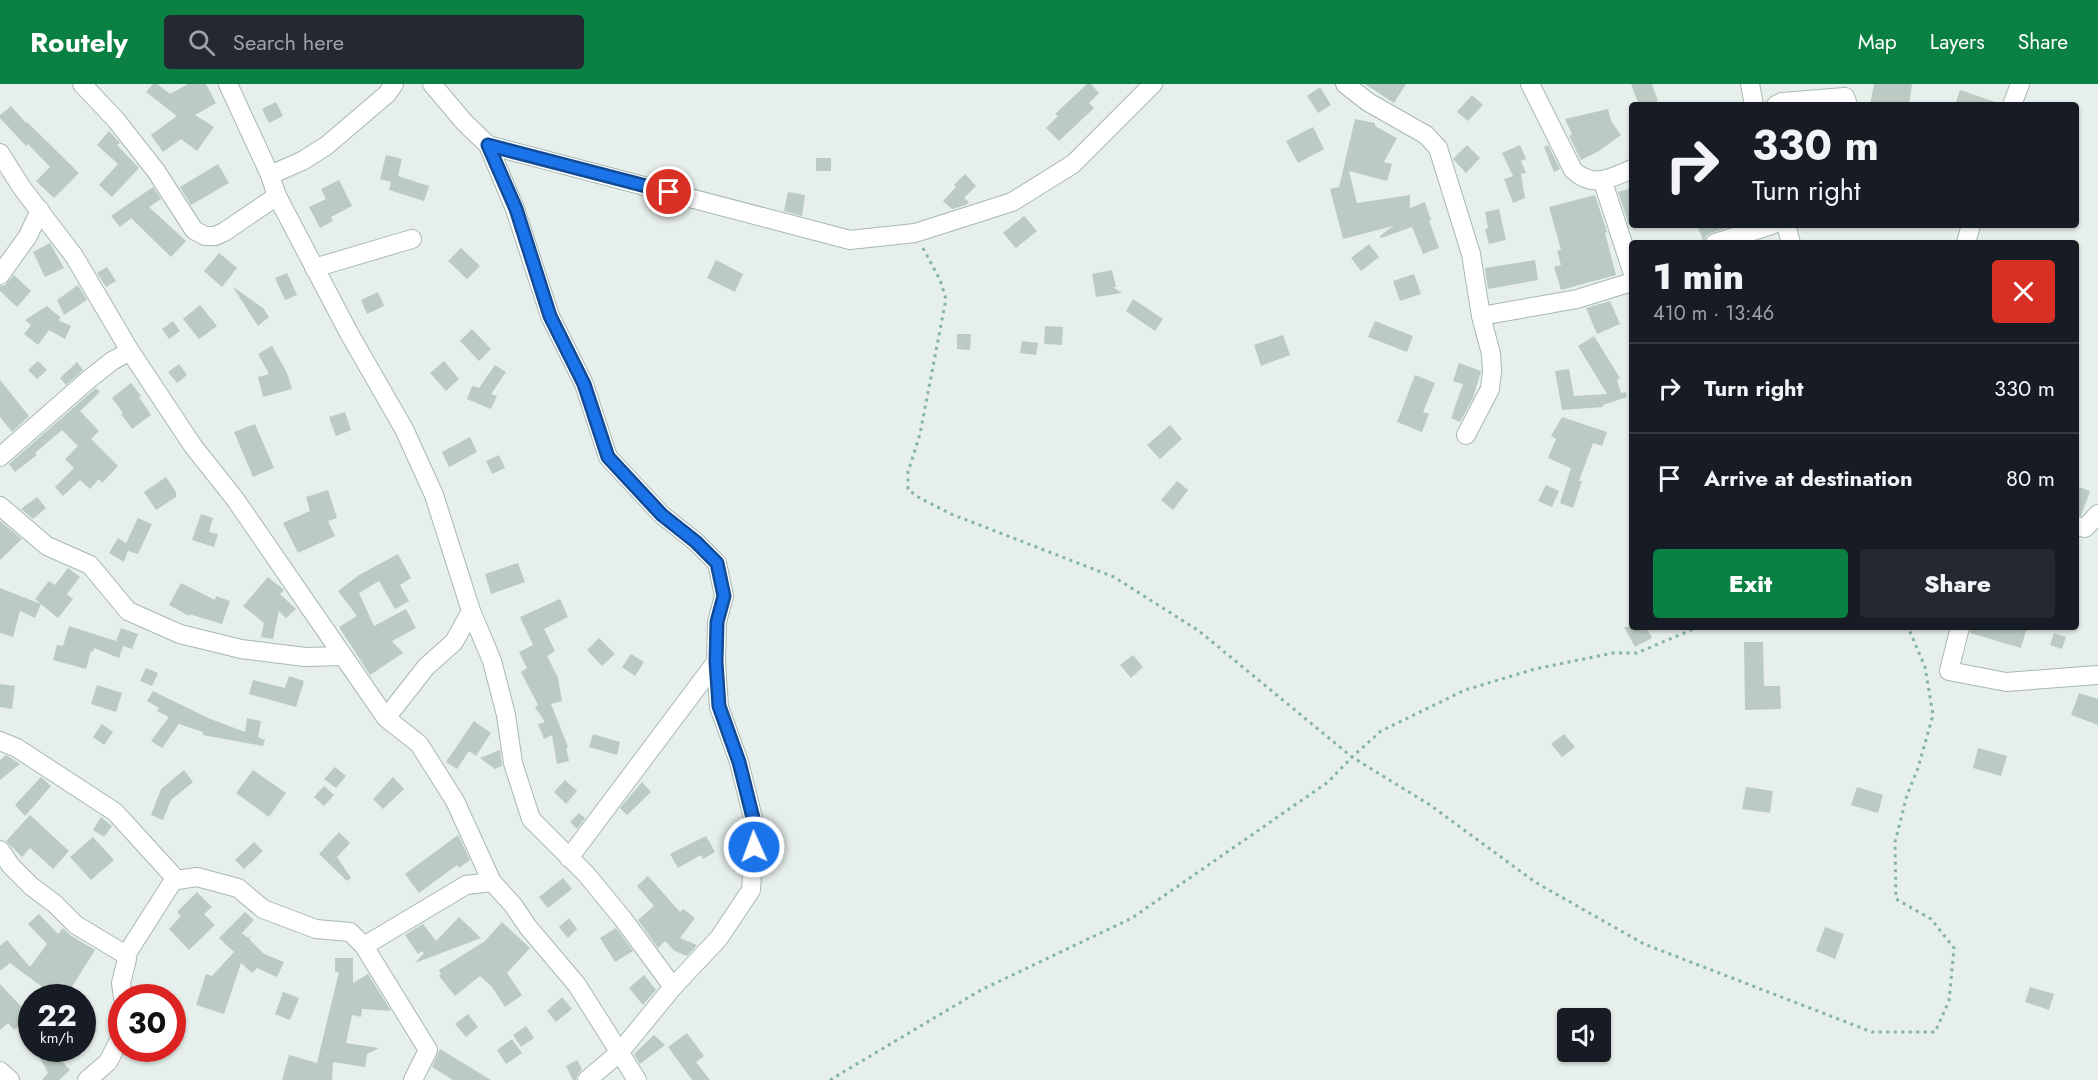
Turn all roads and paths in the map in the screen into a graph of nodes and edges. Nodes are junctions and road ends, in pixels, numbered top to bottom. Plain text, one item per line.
1 (82, 84) edge
2 (228, 84) edge
3 (394, 84) edge
4 (432, 84) edge
5 (1153, 84) edge
6 (1345, 84) edge
7 (1530, 84) edge
8 (1750, 84) edge
9 (2020, 84) edge
10 (1753, 102) edge
11 (1782, 102) edge
12 (1847, 102) edge
13 (2013, 102) edge
14 (488, 145) junction
15 (0, 153) edge
16 (1629, 170) edge
17 (270, 175) junction
18 (1603, 182) junction
19 (277, 196) junction
20 (40, 210) junction
21 (1762, 228) edge
22 (915, 233) junction
23 (412, 239) dead end
24 (1724, 240) edge
25 (1629, 262) edge
26 (314, 267) junction
27 (0, 275) edge
28 (1629, 283) edge
29 (1481, 316) junction
30 (130, 351) junction
31 (1466, 435) dead end
32 (0, 457) edge
33 (0, 506) edge
34 (2098, 514) edge
35 (2079, 527) edge
36 (471, 610) junction
37 (1691, 630) edge
38 (1909, 630) edge
39 (1959, 630) edge
40 (342, 656) junction
41 (716, 662) junction
42 (2098, 675) edge
43 (386, 718) junction
44 (0, 741) edge
45 (1352, 757) junction
46 (0, 850) edge
47 (569, 858) junction
48 (177, 880) junction
49 (492, 882) junction
50 (363, 946) junction
51 (126, 955) junction
52 (121, 984) edge
53 (673, 987) junction
54 (619, 1053) junction
55 (108, 1062) edge
56 (0, 1071) edge
57 (10, 1080) edge
58 (87, 1080) edge
59 (413, 1080) edge
60 (587, 1080) edge
61 (637, 1080) edge
62 (830, 1080) edge

1 - 19 street
2 - 17 street
3 - 17 street
4 - 14 street
5 - 22 street
6 - 29 street
7 - 18 street
8 - 10 street
9 - 13 street
11 - 12 street
14 - 22 street
14 - 41 street
15 - 20 street
16 - 18 street
17 - 19 street
18 - 25 street
19 - 26 street
20 - 27 street
20 - 30 street
21 - 24 street
22 - 45 path
23 - 26 street
26 - 36 street
28 - 29 street
29 - 31 street
30 - 32 street
30 - 40 street
33 - 40 street
34 - 35 street
36 - 43 street
36 - 47 street
37 - 45 path
38 - 45 path
39 - 42 street
40 - 43 street
41 - 47 street
41 - 53 street
43 - 49 street
44 - 48 street
45 - 62 path
46 - 51 street
47 - 53 street
48 - 50 street
48 - 51 street
49 - 50 street
49 - 54 street
50 - 59 street
51 - 52 street
53 - 54 street
54 - 60 street
54 - 61 street
55 - 58 street
56 - 57 street

